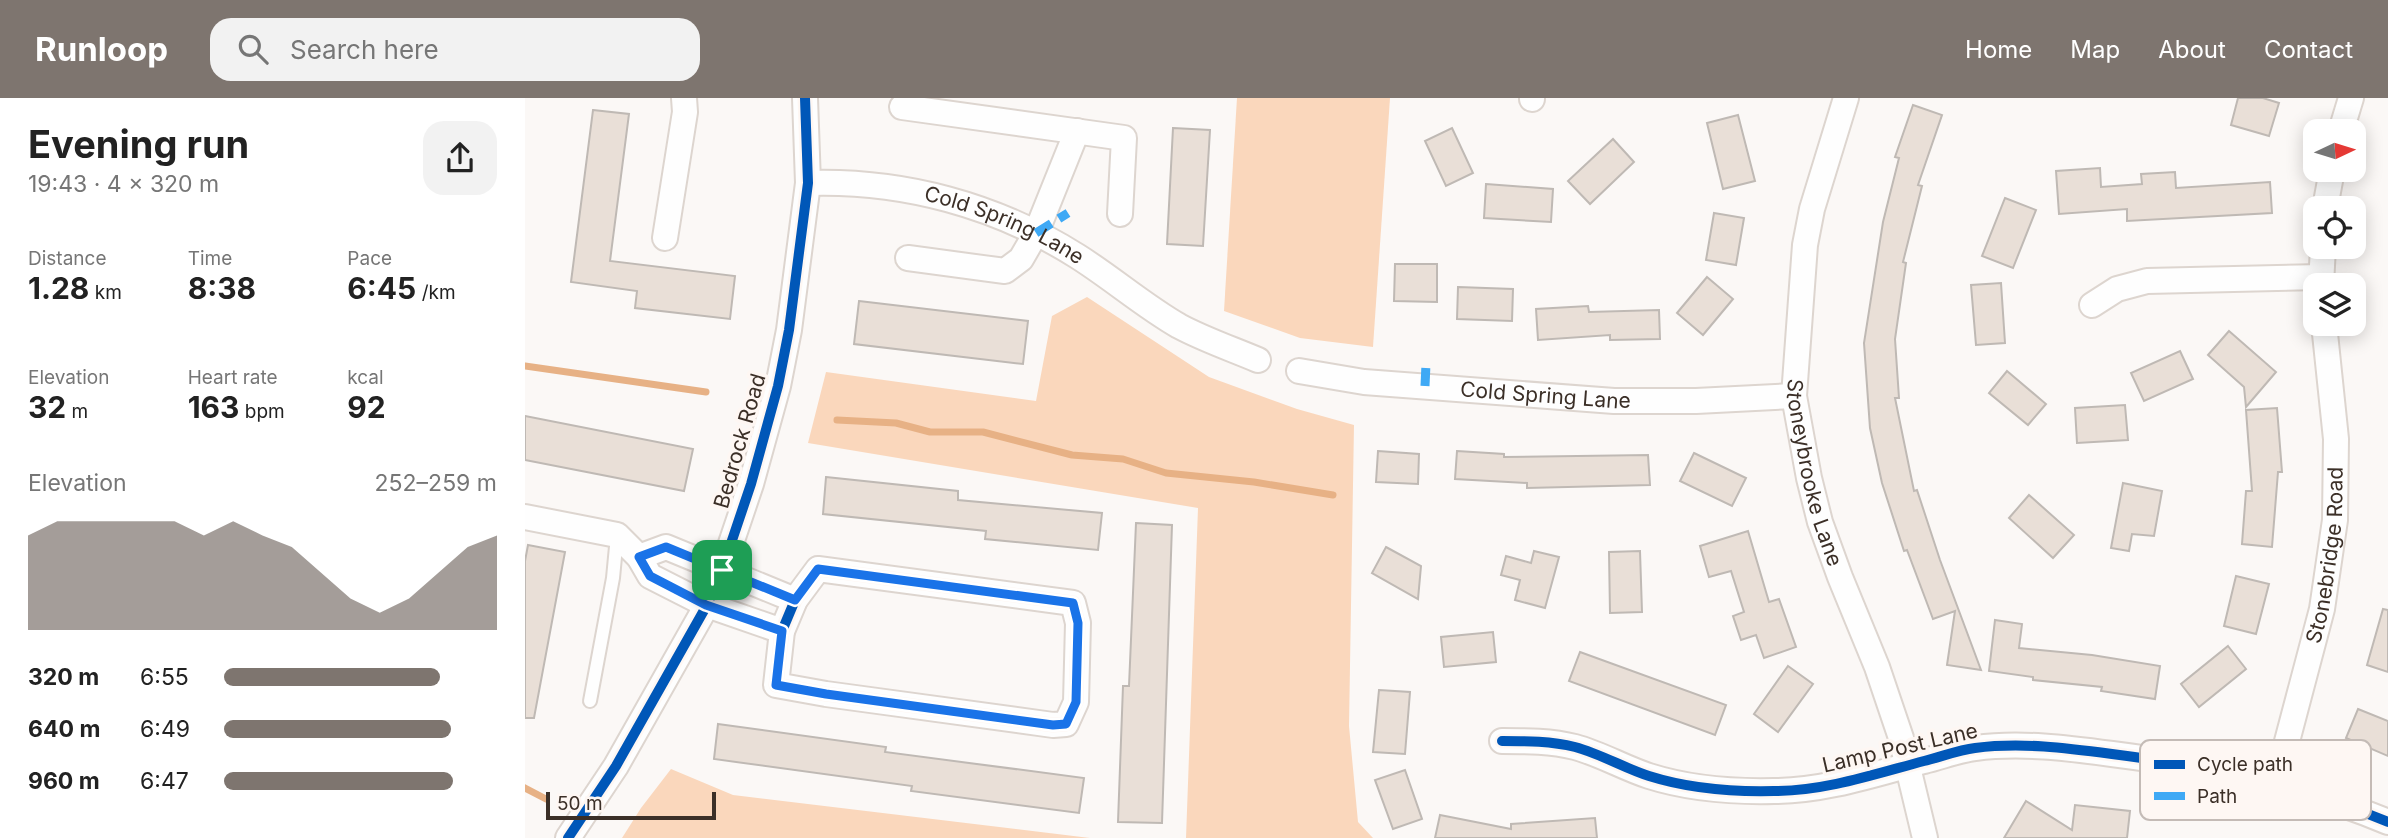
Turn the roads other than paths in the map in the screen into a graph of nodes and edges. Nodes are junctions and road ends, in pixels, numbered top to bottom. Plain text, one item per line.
1 (684, 98) edge
2 (805, 98) edge
3 (1845, 98) edge
4 (2351, 98) edge
5 (902, 107) dead end
6 (2345, 119) edge
7 (1077, 131) junction
8 (807, 183) junction
9 (1120, 214) dead end
10 (1036, 233) junction
11 (665, 238) dead end
12 (908, 258) dead end
13 (2303, 281) edge
14 (2092, 305) dead end
15 (2325, 336) edge
16 (1258, 360) dead end
17 (1300, 372) dead end
18 (1794, 396) junction
19 (525, 517) edge
20 (617, 535) junction
21 (639, 557) junction
22 (722, 570) junction
23 (795, 600) junction
24 (706, 605) junction
25 (782, 631) junction
26 (590, 701) dead end
27 (2287, 740) edge
28 (1502, 741) dead end
29 (2140, 758) edge
30 (1908, 766) junction
31 (2371, 815) edge
32 (2388, 822) edge
33 (568, 838) edge
34 (1925, 838) edge

1 - 11 street
2 - 8 street, Bedrock Road
3 - 18 street, Stoneybrooke Lane
4 - 6 street
5 - 7 street
7 - 9 street
7 - 10 street
8 - 10 street, Cold Spring Lane
8 - 22 street, Bedrock Road
10 - 12 street
10 - 16 street, Cold Spring Lane
13 - 14 street
15 - 27 street, Stonebridge Road
17 - 18 street, Cold Spring Lane
18 - 30 street, Stoneybrooke Lane
19 - 20 street
20 - 21 street
20 - 26 lane
21 - 22 street
21 - 24 street
22 - 23 street
22 - 24 street, Bedrock Road
23 - 25 street
23 - 25 street
24 - 25 street
24 - 33 street, Bedrock Road
28 - 30 street, Lamp Post Lane
29 - 30 street, Lamp Post Lane
30 - 34 street, Stoneybrooke Lane
31 - 32 street, Lamp Post Lane

